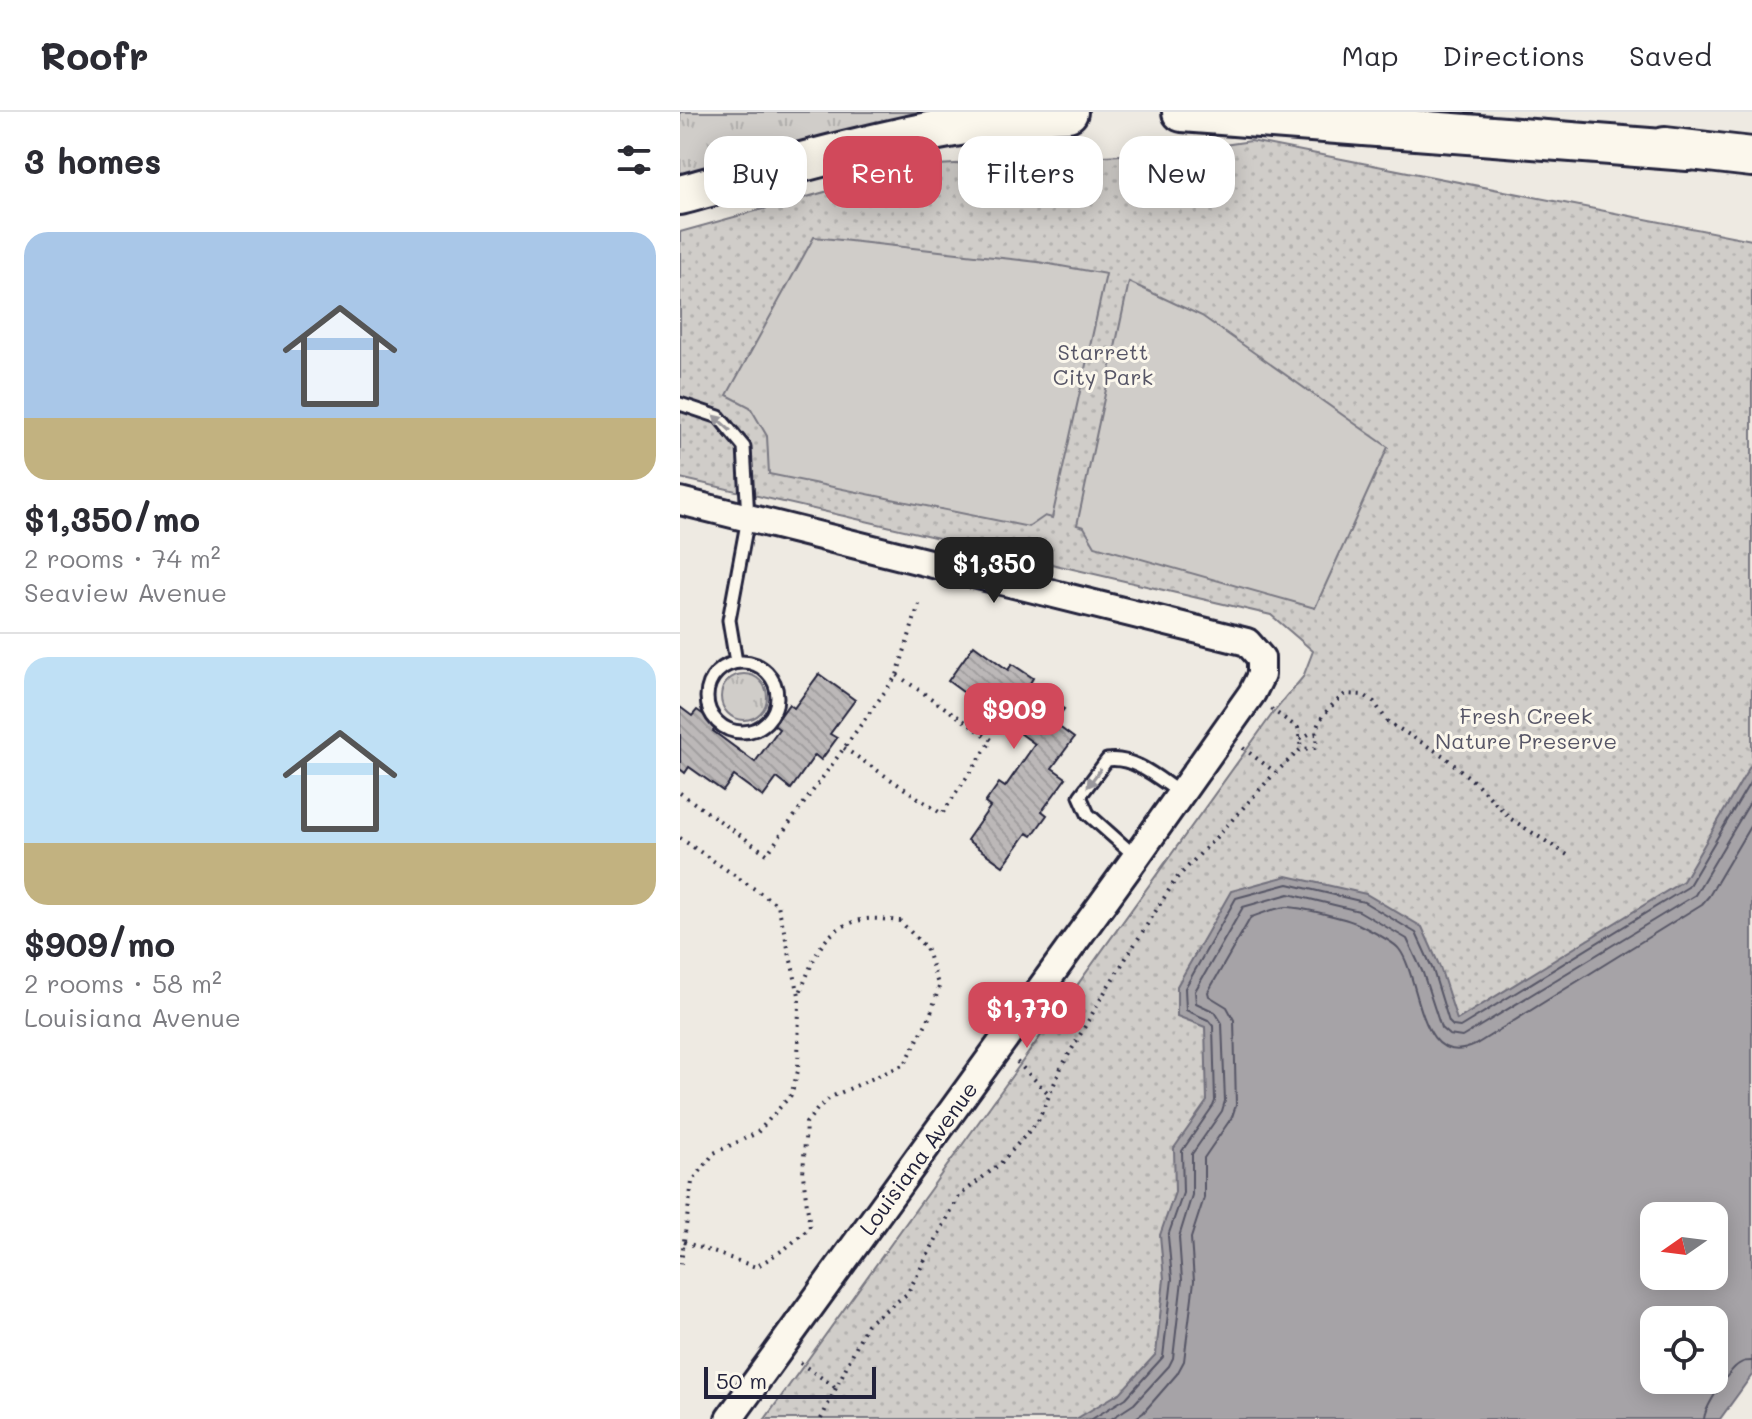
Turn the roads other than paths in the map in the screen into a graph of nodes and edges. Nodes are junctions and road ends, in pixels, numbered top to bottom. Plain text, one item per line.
1 (1068, 112) edge
2 (1182, 112) edge
3 (1421, 112) edge
4 (1688, 151) junction
5 (1752, 157) edge
6 (680, 195) edge
7 (680, 404) edge
8 (680, 501) edge
9 (748, 518) junction
10 (736, 662) junction
11 (1181, 793) junction
12 (1136, 857) junction
13 (729, 1419) edge

1 - 6 highway
2 - 4 highway
3 - 4 highway
4 - 5 highway
9 -> 7 lane
8 - 9 street
9 - 10 lane
9 - 11 street, Louisiana Avenue
10 - 10 lane
11 - 12 street, Louisiana Avenue
11 -> 12 lane
12 - 13 street, Louisiana Avenue

